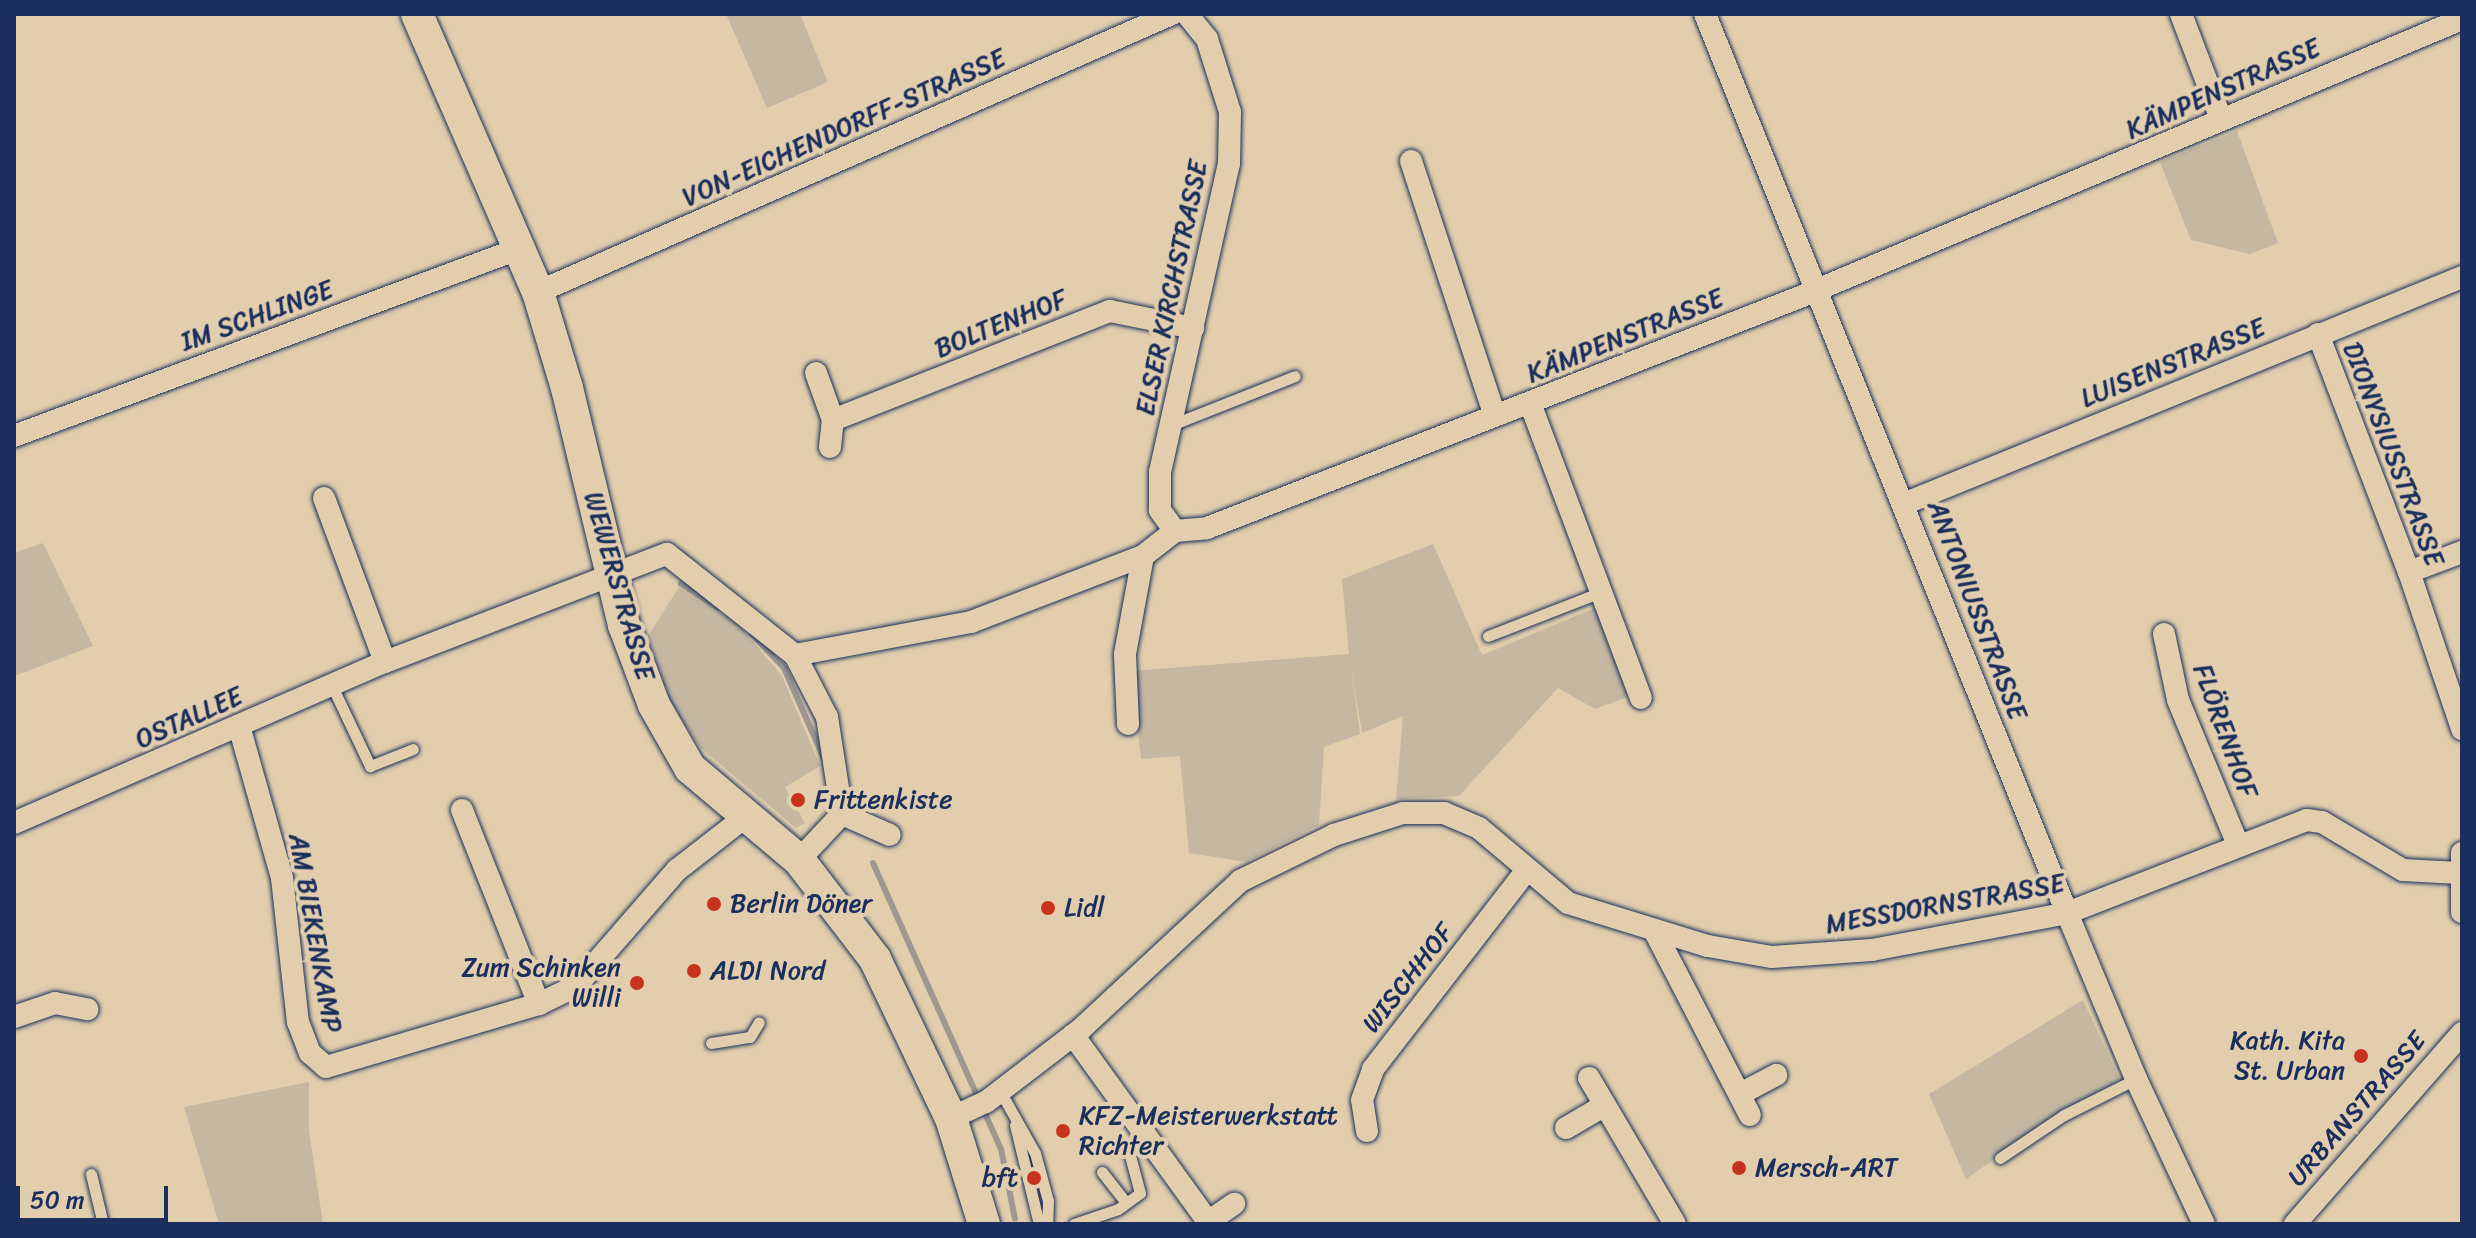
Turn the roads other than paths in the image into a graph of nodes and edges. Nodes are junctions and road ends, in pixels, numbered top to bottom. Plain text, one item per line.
1 (417, 14) edge
2 (1172, 14) edge
3 (1187, 14) edge
4 (1705, 14) edge
5 (2181, 14) edge
6 (2462, 19) edge
7 (2220, 116) junction
8 (1411, 161) dead end
9 (521, 248) junction
10 (2462, 277) edge
11 (1818, 288) junction
12 (538, 292) junction
13 (1193, 328) junction
14 (2318, 334) junction
15 (816, 373) dead end
16 (1295, 376) dead end
17 (1530, 403) junction
18 (1495, 416) junction
19 (833, 420) junction
20 (1170, 425) junction
21 (14, 436) edge
22 (830, 447) dead end
23 (324, 498) dead end
24 (1906, 503) junction
25 (1175, 531) junction
26 (2462, 552) edge
27 (1143, 556) junction
28 (2409, 572) junction
29 (611, 578) junction
30 (1601, 592) junction
31 (2164, 634) dead end
32 (1488, 636) dead end
33 (795, 655) junction
34 (385, 662) junction
35 (332, 686) junction
36 (1641, 698) dead end
37 (1128, 724) dead end
38 (239, 726) junction
39 (2462, 729) edge
40 (413, 749) dead end
41 (462, 810) dead end
42 (842, 814) junction
43 (745, 817) junction
44 (14, 823) edge
45 (890, 835) dead end
46 (2238, 845) junction
47 (799, 860) junction
48 (2460, 863) edge
49 (1527, 870) junction
50 (2462, 912) edge
51 (2067, 913) junction
52 (1655, 932) junction
53 (539, 1004) junction
54 (87, 1009) dead end
55 (14, 1017) edge
56 (759, 1022) dead end
57 (2462, 1033) edge
58 (1073, 1035) junction
59 (711, 1043) dead end
60 (1776, 1075) dead end
61 (1589, 1078) dead end
62 (2136, 1079) junction
63 (1740, 1094) junction
64 (978, 1105) junction
65 (1605, 1105) junction
66 (1750, 1115) dead end
67 (1015, 1125) junction
68 (1566, 1128) dead end
69 (1367, 1131) dead end
70 (1129, 1152) dead end
71 (2000, 1158) dead end
72 (1102, 1172) dead end
73 (91, 1174) dead end
74 (1126, 1203) junction
75 (1234, 1204) dead end
76 (1209, 1223) edge
77 (103, 1224) edge
78 (984, 1224) edge
79 (1039, 1224) edge
80 (1047, 1224) edge
81 (1074, 1224) edge
82 (1675, 1224) edge
83 (2204, 1224) edge
84 (2295, 1224) edge

1 - 9 main road, WEWERSTRASSE
2 - 12 street, VON-EICHENDORFF-STRASSE
3 - 13 street, ELSER KIRCHSTRASSE
4 - 11 street, ANTONIUSSTRASSE
5 - 7 street
6 - 7 street, KÄMPENSTRASSE
7 - 11 street, KÄMPENSTRASSE
8 - 18 street
9 - 12 main road, WEWERSTRASSE
9 - 21 street, IM SCHLINGE
10 - 14 street, LUISENSTRASSE
11 - 17 street, KÄMPENSTRASSE
11 - 24 street, ANTONIUSSTRASSE
12 - 29 main road, WEWERSTRASSE
13 - 19 street, BOLTENHOF
13 - 20 street, ELSER KIRCHSTRASSE
14 - 24 street, LUISENSTRASSE
14 - 28 street, DIONYSIUSSTRASSE
15 - 19 street
16 - 20 lane
17 - 18 street, KÄMPENSTRASSE
17 - 30 street
18 - 25 street, KÄMPENSTRASSE
19 - 22 street
20 - 25 street, ELSER KIRCHSTRASSE
23 - 34 street
24 - 51 street, ANTONIUSSTRASSE
25 - 27 street, KÄMPENSTRASSE
26 - 28 street
27 - 33 street, KÄMPENSTRASSE
27 - 37 street
28 - 39 street, DIONYSIUSSTRASSE
29 - 33 street
29 - 34 street, OSTALLEE
29 - 43 main road, WEWERSTRASSE
30 - 32 lane
30 - 36 street
31 - 46 street, FLÖRENHOF
33 - 42 street
34 - 35 street, OSTALLEE
35 - 38 street, OSTALLEE
35 - 40 lane
38 - 44 street, OSTALLEE
38 - 53 street, AM BIEKENKAMP
41 - 53 street
42 - 45 street
42 - 47 street
43 - 47 main road, WEWERSTRASSE
43 - 53 street, AM BIEKENKAMP
46 - 48 street, MESSDORNSTRASSE
46 - 51 street, MESSDORNSTRASSE
47 - 64 main road, WEWERSTRASSE
48 - 50 street
49 - 52 street, MESSDORNSTRASSE
49 - 58 street, MESSDORNSTRASSE
49 - 69 street, WISCHHOF
51 - 52 street, MESSDORNSTRASSE
51 - 62 street, ANTONIUSSTRASSE
52 - 63 street
54 - 55 street
56 - 59 lane
57 - 84 street, URBANSTRASSE
58 - 64 street, MESSDORNSTRASSE
58 - 76 street
60 - 63 street
61 - 65 street
62 - 71 lane
62 - 83 street, ANTONIUSSTRASSE
63 - 66 street
64 - 67 lane
64 - 78 main road, WEWERSTRASSE
65 - 68 street
65 - 82 street
67 - 79 lane
67 - 80 lane
70 - 74 lane
72 - 74 lane
73 - 77 lane
74 - 81 lane
75 - 76 street

